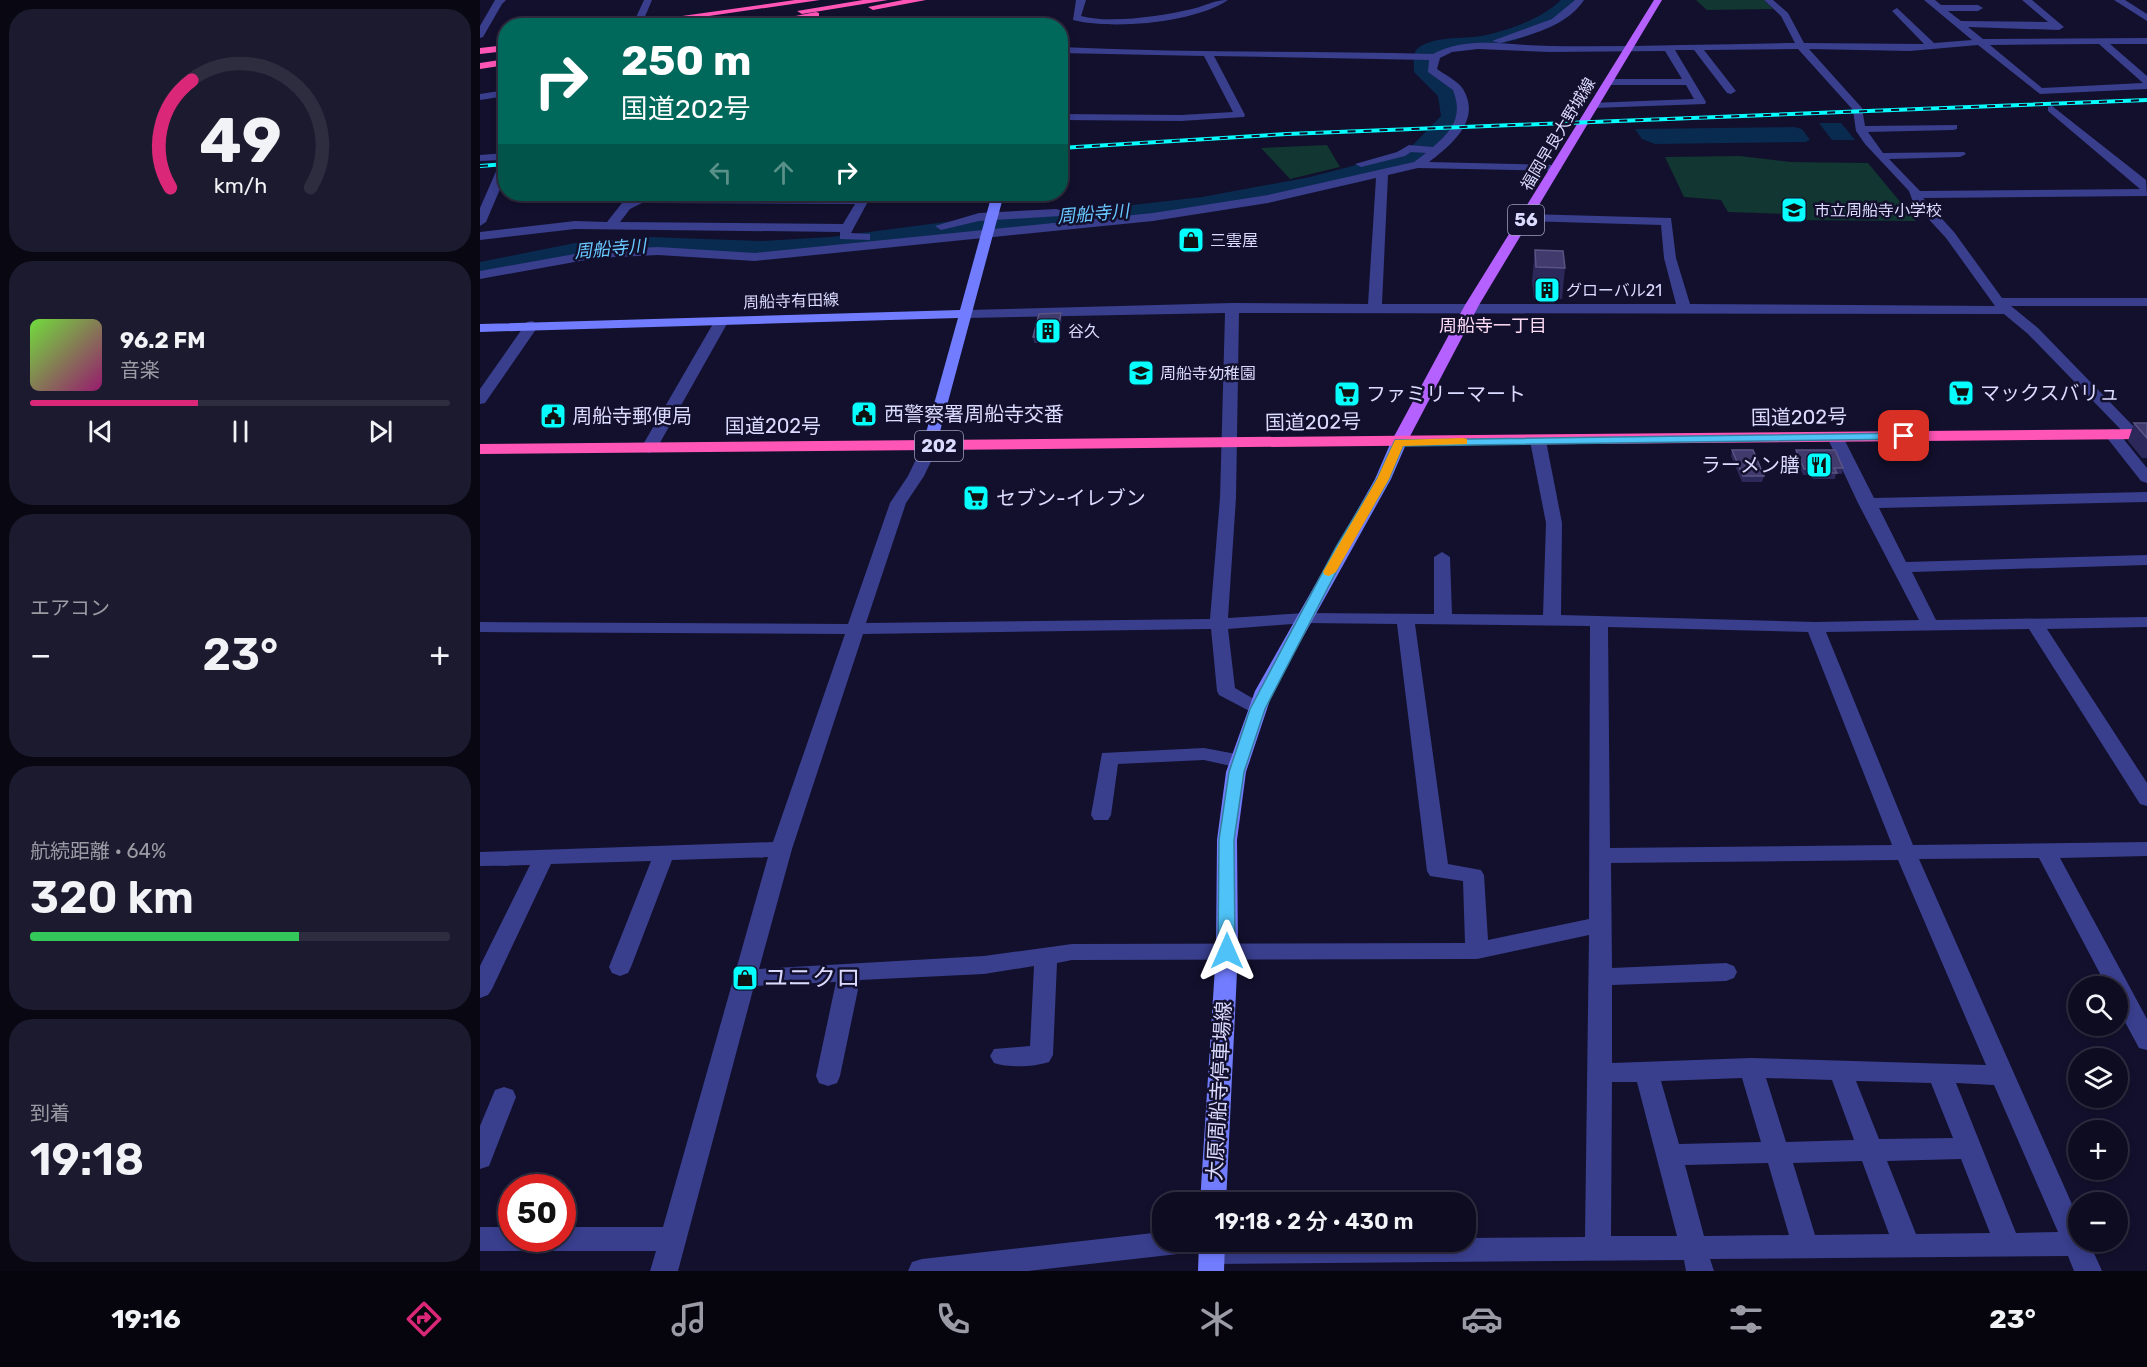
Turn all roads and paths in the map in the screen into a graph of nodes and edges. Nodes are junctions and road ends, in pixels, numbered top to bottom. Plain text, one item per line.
1 (648, 0) edge
2 (837, 0) edge
3 (883, 0) edge
4 (922, 0) edge
5 (1081, 0) edge
6 (1222, 0) edge
7 (1580, 0) edge
8 (1658, 0) edge
9 (1768, 0) edge
10 (1929, 0) edge
11 (2027, 0) edge
12 (2119, 0) edge
13 (800, 1) edge
14 (496, 2) edge
15 (813, 2) edge
16 (1939, 8) junction
17 (1978, 8) dead end
18 (1897, 11) dead end
19 (640, 18) edge
20 (680, 18) edge
21 (686, 18) edge
22 (711, 18) edge
23 (758, 18) edge
24 (802, 18) edge
25 (2147, 18) edge
26 (1959, 24) junction
27 (2057, 25) junction
28 (1082, 29) junction
29 (480, 35) edge
30 (2101, 41) junction
31 (2147, 41) edge
32 (480, 42) edge
33 (1980, 42) junction
34 (2077, 42) junction
35 (498, 43) edge
36 (498, 44) edge
37 (498, 45) edge
38 (1068, 45) edge
39 (480, 46) edge
40 (1478, 46) junction
41 (1801, 46) junction
42 (1932, 46) junction
43 (1697, 48) junction
44 (1629, 49) junction
45 (1669, 49) junction
46 (1068, 50) edge
47 (480, 51) edge
48 (1208, 55) junction
49 (1435, 57) junction
50 (480, 58) edge
51 (498, 59) edge
52 (498, 61) edge
53 (480, 64) edge
54 (2147, 81) edge
55 (1609, 82) junction
56 (1689, 82) junction
57 (2147, 86) edge
58 (1731, 91) dead end
59 (498, 94) edge
60 (480, 97) edge
61 (1594, 105) junction
62 (2052, 109) dead end
63 (1068, 117) edge
64 (1953, 127) dead end
65 (1861, 129) junction
66 (1433, 151) junction
67 (1960, 154) dead end
68 (1881, 156) junction
69 (480, 158) edge
70 (498, 158) edge
71 (1418, 165) junction
72 (1556, 168) junction
73 (1382, 171) junction
74 (498, 177) edge
75 (486, 190) edge
76 (2147, 192) edge
77 (1916, 195) junction
78 (631, 201) edge
79 (863, 201) edge
80 (996, 201) edge
81 (1527, 218) junction
82 (480, 222) edge
83 (611, 225) junction
84 (991, 225) junction
85 (847, 228) junction
86 (480, 236) edge
87 (480, 275) edge
88 (2147, 302) edge
89 (1472, 305) junction
90 (1375, 306) junction
91 (2002, 306) junction
92 (1232, 307) junction
93 (1684, 307) junction
94 (966, 314) junction
95 (721, 322) junction
96 (532, 325) junction
97 (480, 328) edge
98 (480, 399) edge
99 (2112, 434) junction
100 (2140, 434) edge
101 (1835, 437) junction
102 (1538, 441) junction
103 (1399, 442) junction
104 (1229, 444) junction
105 (930, 447) junction
106 (649, 448) junction
107 (480, 449) edge
108 (2147, 478) edge
109 (2147, 497) edge
110 (1866, 503) junction
111 (1442, 556) dead end
112 (2147, 560) edge
113 (1900, 567) junction
114 (1305, 618) junction
115 (1405, 618) junction
116 (1443, 618) junction
117 (1552, 620) junction
118 (1599, 621) junction
119 (2147, 622) edge
120 (2034, 623) junction
121 (1219, 624) junction
122 (480, 627) edge
123 (1815, 627) junction
124 (1931, 627) junction
125 (853, 629) junction
126 (1257, 709) junction
127 (1240, 761) junction
128 (2147, 799) edge
129 (1101, 815) dead end
130 (781, 849) junction
131 (2147, 849) edge
132 (2045, 850) junction
133 (1905, 852) junction
134 (664, 854) junction
135 (1599, 856) junction
136 (480, 859) edge
137 (543, 859) junction
138 (1599, 925) junction
139 (1227, 951) junction
140 (1477, 951) junction
141 (1046, 956) junction
142 (620, 967) dead end
143 (850, 972) junction
144 (1726, 972) dead end
145 (1600, 977) junction
146 (745, 978) junction
147 (480, 989) edge
148 (2147, 1041) edge
149 (1002, 1056) dead end
150 (1751, 1068) junction
151 (1647, 1072) junction
152 (1841, 1072) junction
153 (1602, 1073) junction
154 (1940, 1075) junction
155 (2003, 1075) junction
156 (828, 1076) dead end
157 (504, 1097) dead end
158 (1968, 1148) junction
159 (1871, 1151) junction
160 (1778, 1153) junction
161 (1669, 1155) junction
162 (480, 1158) edge
163 (1214, 1192) edge
164 (2068, 1223) edge
165 (480, 1239) edge
166 (672, 1239) junction
167 (2068, 1244) edge
168 (1152, 1245) edge
169 (2008, 1245) junction
170 (1907, 1246) junction
171 (1806, 1247) junction
172 (1598, 1249) junction
173 (1476, 1250) edge
174 (2080, 1252) edge
175 (1697, 1260) edge
176 (664, 1271) edge
177 (922, 1271) edge
178 (2088, 1271) edge

1 - 19 street
2 - 15 highway
3 - 23 highway
4 - 24 highway
5 - 28 street
6 - 28 street
7 - 40 street
8 - 44 main road, 福岡早良大野城線 / 56
9 - 41 street
10 - 16 street
11 - 27 street
12 - 25 street
13 - 15 highway
13 - 20 highway
14 - 29 street
15 - 21 highway
15 - 22 highway
16 - 17 street
16 - 26 street
18 - 42 street
26 - 27 street
26 - 33 street
27 - 34 street
28 - 38 street
30 - 31 street
30 - 34 street
30 - 54 street
32 - 35 highway
33 - 34 street
33 - 42 street
33 - 57 street
36 - 39 highway
37 - 47 highway
40 - 44 street
40 - 49 street
41 - 42 street
41 - 43 street
41 - 65 street
43 - 45 street
43 - 58 street
44 - 45 street
44 - 55 main road, 福岡早良大野城線 / 56
45 - 56 street
46 - 48 street
48 - 49 street
48 - 63 street
49 - 66 street
50 - 51 highway
52 - 53 highway
55 - 56 street
55 - 61 main road, 福岡早良大野城線 / 56
56 - 61 street
59 - 60 street
61 - 72 main road, 福岡早良大野城線 / 56
62 - 76 street
64 - 65 street
65 - 68 street
66 - 71 street
66 - 84 street
67 - 68 street
68 - 77 street
69 - 70 street
71 - 72 street
71 - 73 street
72 - 81 main road, 福岡早良大野城線 / 56
73 - 84 street
73 - 90 street
74 - 75 street
75 - 82 street
76 - 77 street
77 - 91 street
78 - 83 street
79 - 85 street
80 - 84 main road
81 - 89 main road, 福岡早良大野城線 / 56
81 - 93 street
83 - 85 street
83 - 86 street
84 - 85 street
84 - 87 street
84 - 94 main road
88 - 91 street
89 - 90 street
89 - 93 street
89 - 103 main road, 福岡早良大野城線 / 56
90 - 92 street
91 - 93 street
91 - 100 street
92 - 94 street
92 - 104 street
94 - 95 main road, 周船寺有田線
94 - 105 main road
95 - 96 main road, 周船寺有田線
95 - 106 street
96 - 97 main road, 周船寺有田線
96 - 98 street
99 - 100 highway, 国道202号 / 202
99 - 101 highway, 国道202号 / 202
99 - 108 street
101 - 102 highway, 国道202号 / 202
101 - 110 street
102 - 103 highway, 国道202号 / 202
102 - 117 street
103 - 104 highway, 国道202号 / 202
103 - 114 main road, 大原周船寺停車場線
104 - 105 highway, 国道202号 / 202
104 - 121 street
105 - 106 highway, 国道202号 / 202
105 - 125 street
106 - 107 highway, 国道202号 / 202
109 - 110 street
110 - 113 street
111 - 116 street
112 - 113 street
113 - 124 street
114 - 115 street
114 - 121 street
114 - 126 main road, 大原周船寺停車場線
115 - 116 street
115 - 140 street
116 - 117 street
117 - 118 street
118 - 123 street
118 - 135 street
119 - 120 street
120 - 124 street
120 - 128 street
121 - 125 street
121 - 126 street
122 - 125 street
123 - 124 street
123 - 133 street
125 - 130 street
126 - 127 main road, 大原周船寺停車場線
127 - 129 street
127 - 139 main road, 大原周船寺停車場線
130 - 134 street
130 - 146 street
131 - 132 street
132 - 133 street
132 - 148 street
133 - 135 street
133 - 155 street
134 - 137 street
134 - 142 street
135 - 138 street
136 - 137 street
137 - 147 street
138 - 140 street
138 - 145 street
139 - 140 street
139 - 141 street
139 - 163 main road, 大原周船寺停車場線
141 - 143 street
141 - 149 street
143 - 146 street
143 - 156 street
144 - 145 street
145 - 153 street
146 - 166 street
150 - 151 street
150 - 152 street
150 - 160 street
151 - 153 street
151 - 161 street
152 - 154 street
152 - 159 street
153 - 172 street
154 - 155 street
154 - 158 street
155 - 164 street
157 - 162 street
158 - 159 street
158 - 169 street
159 - 160 street
159 - 170 street
160 - 161 street
160 - 171 street
161 - 175 street
165 - 166 street
166 - 176 street
167 - 169 street
168 - 177 street
169 - 170 street
170 - 171 street
171 - 175 street
172 - 173 street
172 - 175 street
174 - 178 street

